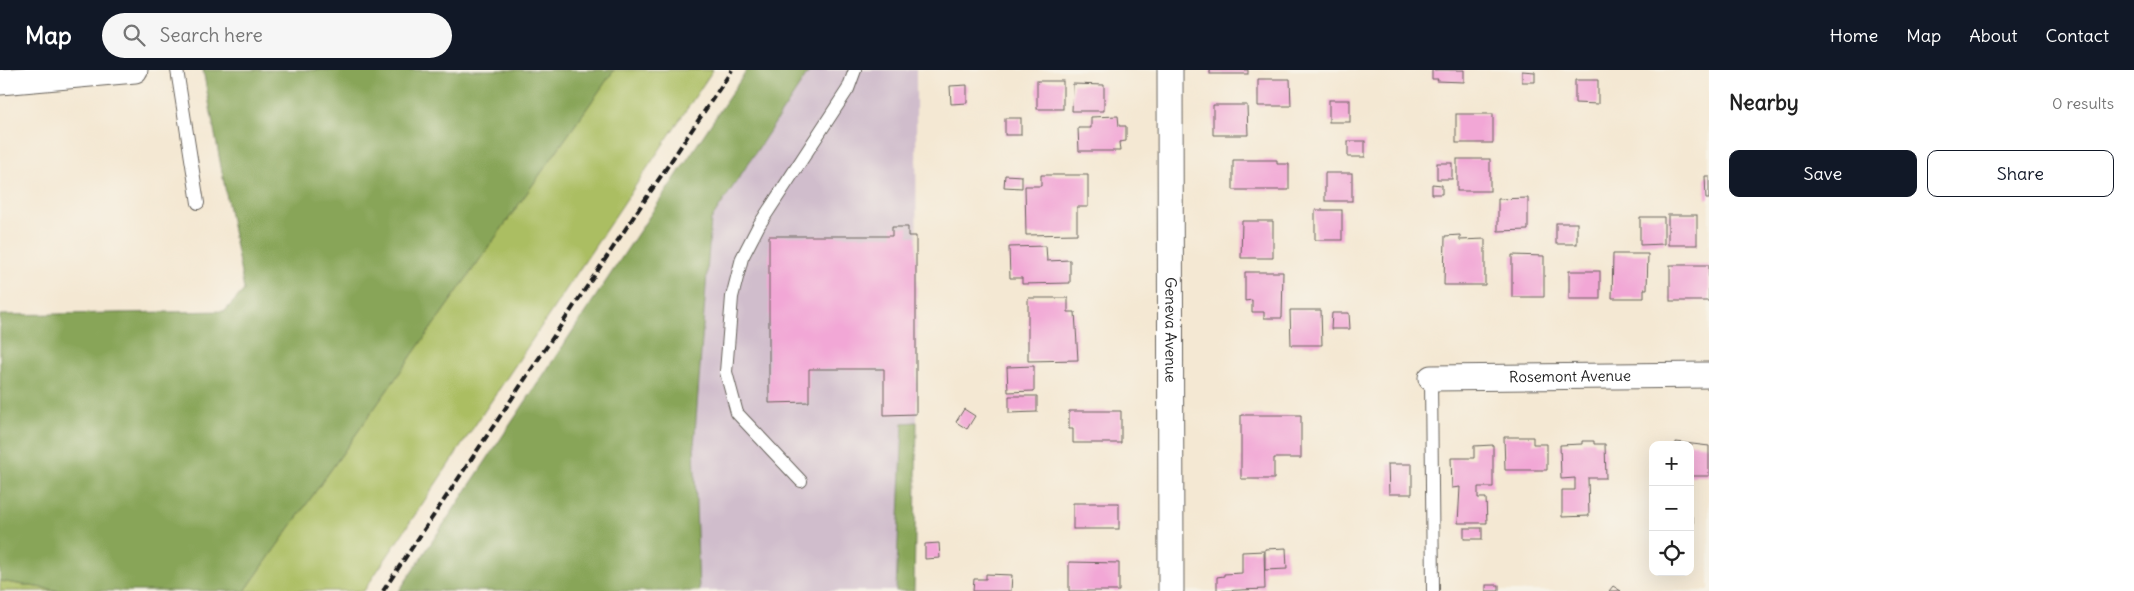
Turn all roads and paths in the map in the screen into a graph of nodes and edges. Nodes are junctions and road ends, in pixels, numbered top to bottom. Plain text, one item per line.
1 (135, 70) edge
2 (177, 70) edge
3 (855, 70) edge
4 (1170, 70) edge
5 (0, 82) edge
6 (198, 202) dead end
7 (1709, 375) edge
8 (1431, 378) joint
9 (801, 481) dead end
10 (1171, 591) edge
11 (1433, 591) edge

1 - 5 street
2 - 6 lane
3 - 9 lane
4 - 10 street, Geneva Avenue
7 - 8 street, Rosemont Avenue
8 - 11 lane

